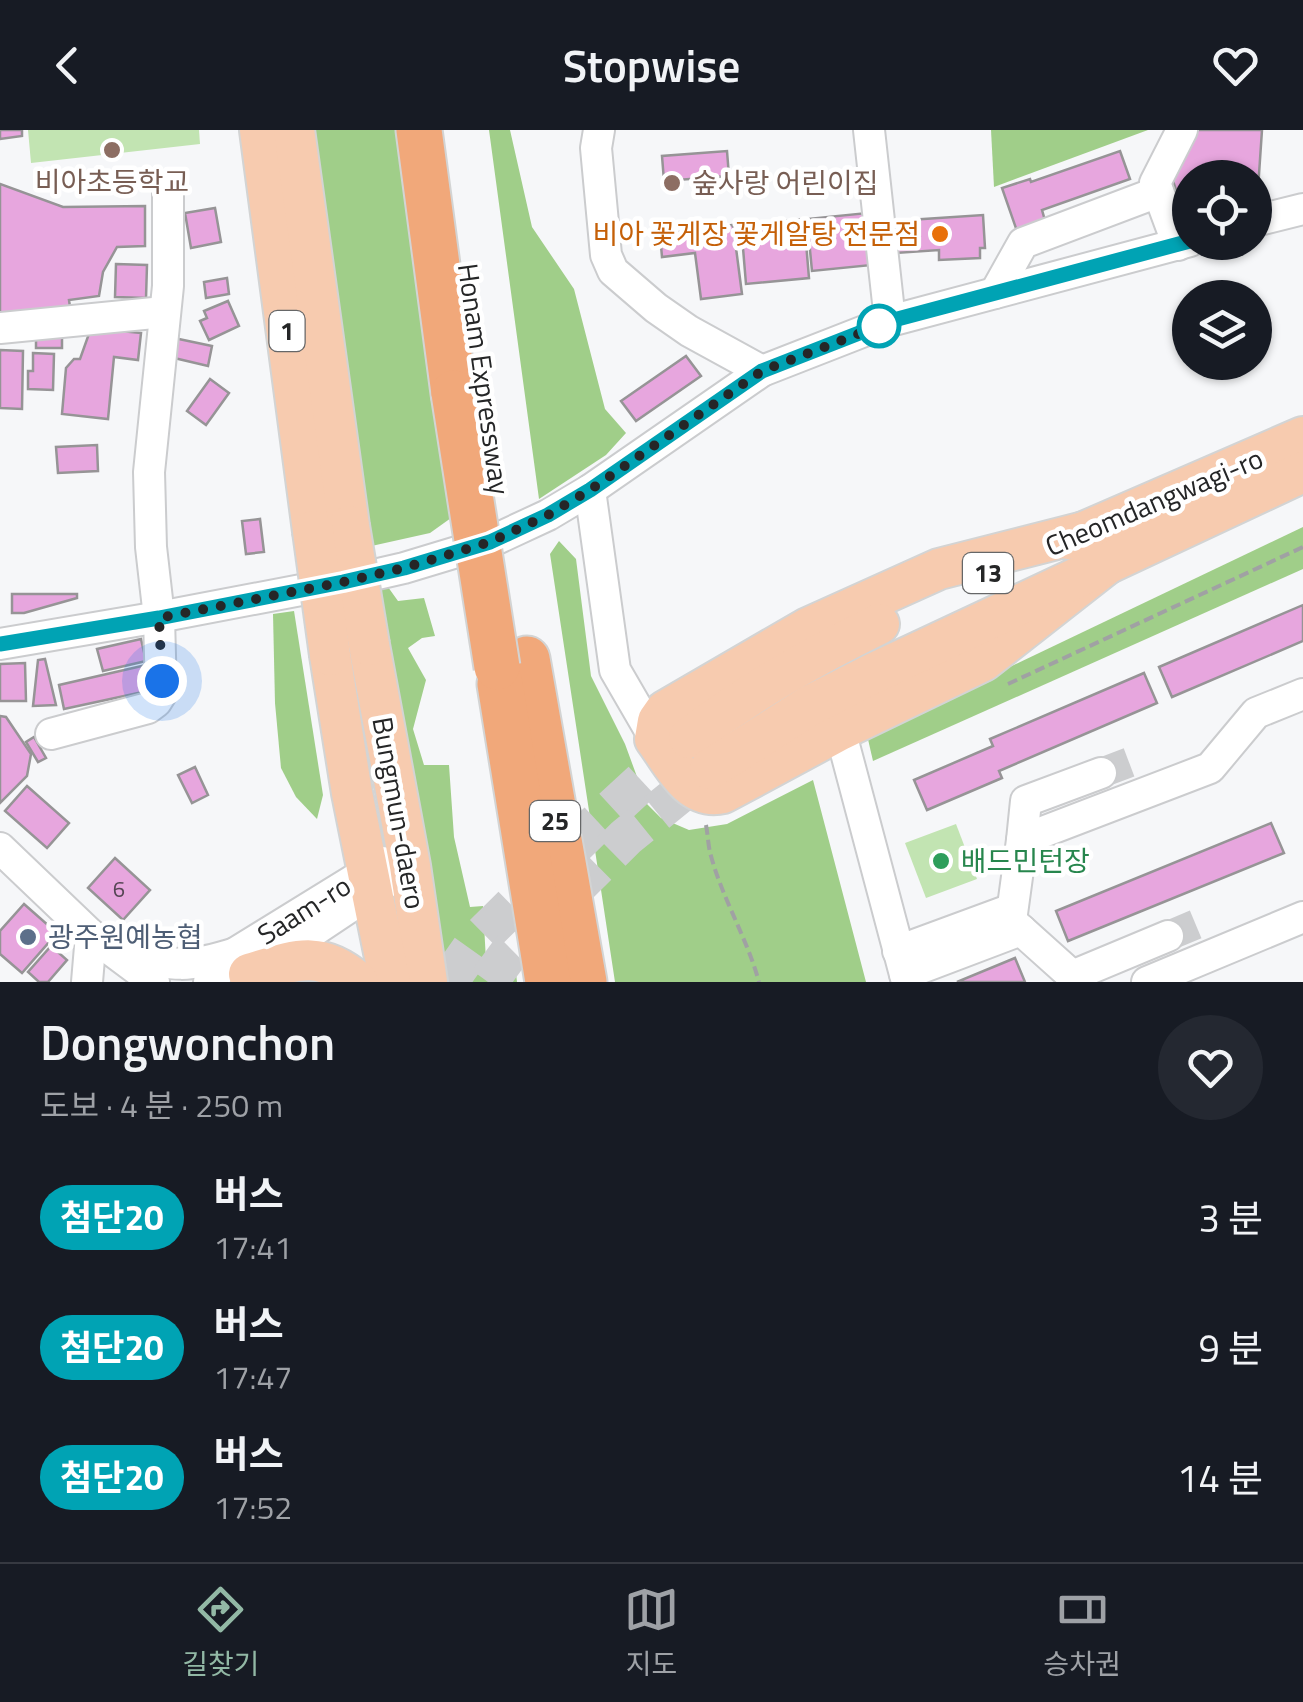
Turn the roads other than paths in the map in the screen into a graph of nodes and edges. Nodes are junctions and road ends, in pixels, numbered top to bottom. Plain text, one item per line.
1 (260, 130) edge
2 (294, 130) edge
3 (419, 130) edge
4 (450, 130) edge
5 (599, 130) edge
6 (870, 130) edge
7 (1182, 130) edge
8 (168, 192) dead end
9 (1158, 192) junction
10 (1303, 209) edge
11 (1272, 217) edge
12 (1172, 219) edge
13 (1172, 246) edge
14 (995, 293) junction
15 (164, 312) junction
16 (890, 321) junction
17 (0, 328) edge
18 (762, 371) junction
19 (469, 391) junction
20 (1303, 437) edge
21 (1303, 472) edge
22 (590, 490) junction
23 (331, 529) junction
24 (1100, 546) junction
25 (159, 618) junction
26 (0, 644) edge
27 (512, 663) junction
28 (1303, 694) edge
29 (840, 730) junction
30 (51, 734) dead end
31 (685, 749) junction
32 (1101, 773) tunnel mouth
33 (1022, 840) junction
34 (0, 848) edge
35 (408, 856) junction
36 (370, 882) junction
37 (1303, 917) edge
38 (1017, 920) junction
39 (1168, 936) tunnel mouth
40 (97, 940) junction
41 (242, 969) edge
42 (903, 969) edge
43 (1075, 979) edge
44 (87, 982) edge
45 (122, 982) edge
46 (154, 982) edge
47 (209, 982) edge
48 (358, 982) edge
49 (390, 982) edge
50 (427, 982) edge
51 (548, 982) edge
52 (584, 982) edge
53 (1147, 982) edge

1 - 23 main road, 1
2 - 23 main road, 1
3 - 19 highway, Honam Expressway / 25
4 - 19 highway, Honam Expressway / 25
5 - 18 street
6 - 16 street
7 - 9 street
8 - 15 street
9 - 12 street
9 - 14 street
10 - 11 street
13 - 14 street
14 - 16 street
15 - 17 street
15 - 25 street
16 - 18 street
18 - 22 street
19 - 27 highway, Honam Expressway / 25, bridge
20 - 24 main road, Cheomdangwagi-ro / 13
21 - 24 main road, Cheomdangwagi-ro / 13
22 - 25 street
22 - 31 street
23 - 35 main road, Bungmun-daero / 1, bridge
23 - 36 main road, Bungmun-daero / 1, bridge
24 - 29 main road
24 - 31 main road, Cheomdangwagi-ro / 13
24 - 31 main road
25 - 26 street
25 - 30 street
27 - 51 highway, Honam Expressway / 25
27 - 52 highway, Honam Expressway / 25
28 - 33 street
29 - 31 main road
29 - 42 street
32 - 33 street
33 - 38 street
34 - 40 street
35 - 36 street, Saam-ro
35 - 50 main road, Bungmun-daero / 1
36 - 41 street, Saam-ro
36 - 49 main road, Bungmun-daero / 1
37 - 53 street
38 - 42 street
38 - 43 street
39 - 43 street
40 - 41 street
40 - 44 street
40 - 45 street
40 - 46 street
41 - 47 street, Saam-ro
41 - 48 main road

